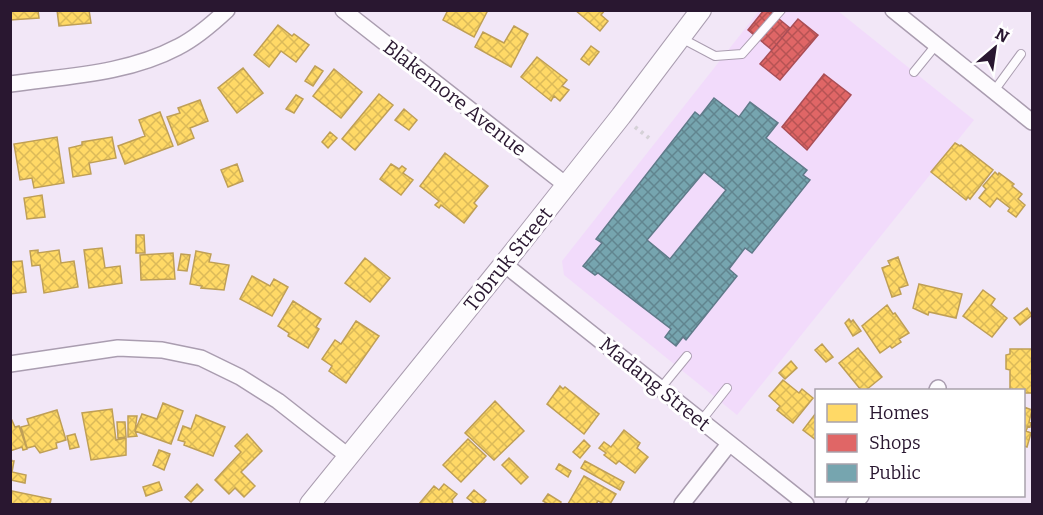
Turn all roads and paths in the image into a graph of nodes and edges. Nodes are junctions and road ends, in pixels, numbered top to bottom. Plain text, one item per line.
1 (227, 10) edge
2 (344, 10) edge
3 (701, 10) edge
4 (781, 10) edge
5 (893, 10) edge
6 (681, 38) junction
7 (936, 45) junction
8 (1021, 54) dead end
9 (914, 72) dead end
10 (10, 84) edge
11 (994, 91) junction
12 (1032, 122) edge
13 (566, 185) junction
14 (504, 264) junction
15 (687, 356) dead end
16 (10, 364) edge
17 (660, 388) junction
18 (727, 388) dead end
19 (701, 421) junction
20 (729, 444) junction
21 (348, 456) junction
22 (310, 504) edge
23 (682, 504) edge
24 (806, 504) edge

1 - 10 street
2 - 13 street, Blakemore Avenue
3 - 6 street, Tobruk Street
4 - 6 lane
5 - 7 street
6 - 13 street, Tobruk Street
7 - 9 lane
7 - 11 street
8 - 11 lane
11 - 12 street
13 - 14 street, Tobruk Street
14 - 17 street, Madang Street
14 - 21 street, Tobruk Street
15 - 17 lane
16 - 21 street
17 - 19 street, Madang Street
18 - 19 lane
19 - 20 street, Madang Street
20 - 23 street
20 - 24 street, Madang Street
21 - 22 street, Tobruk Street

